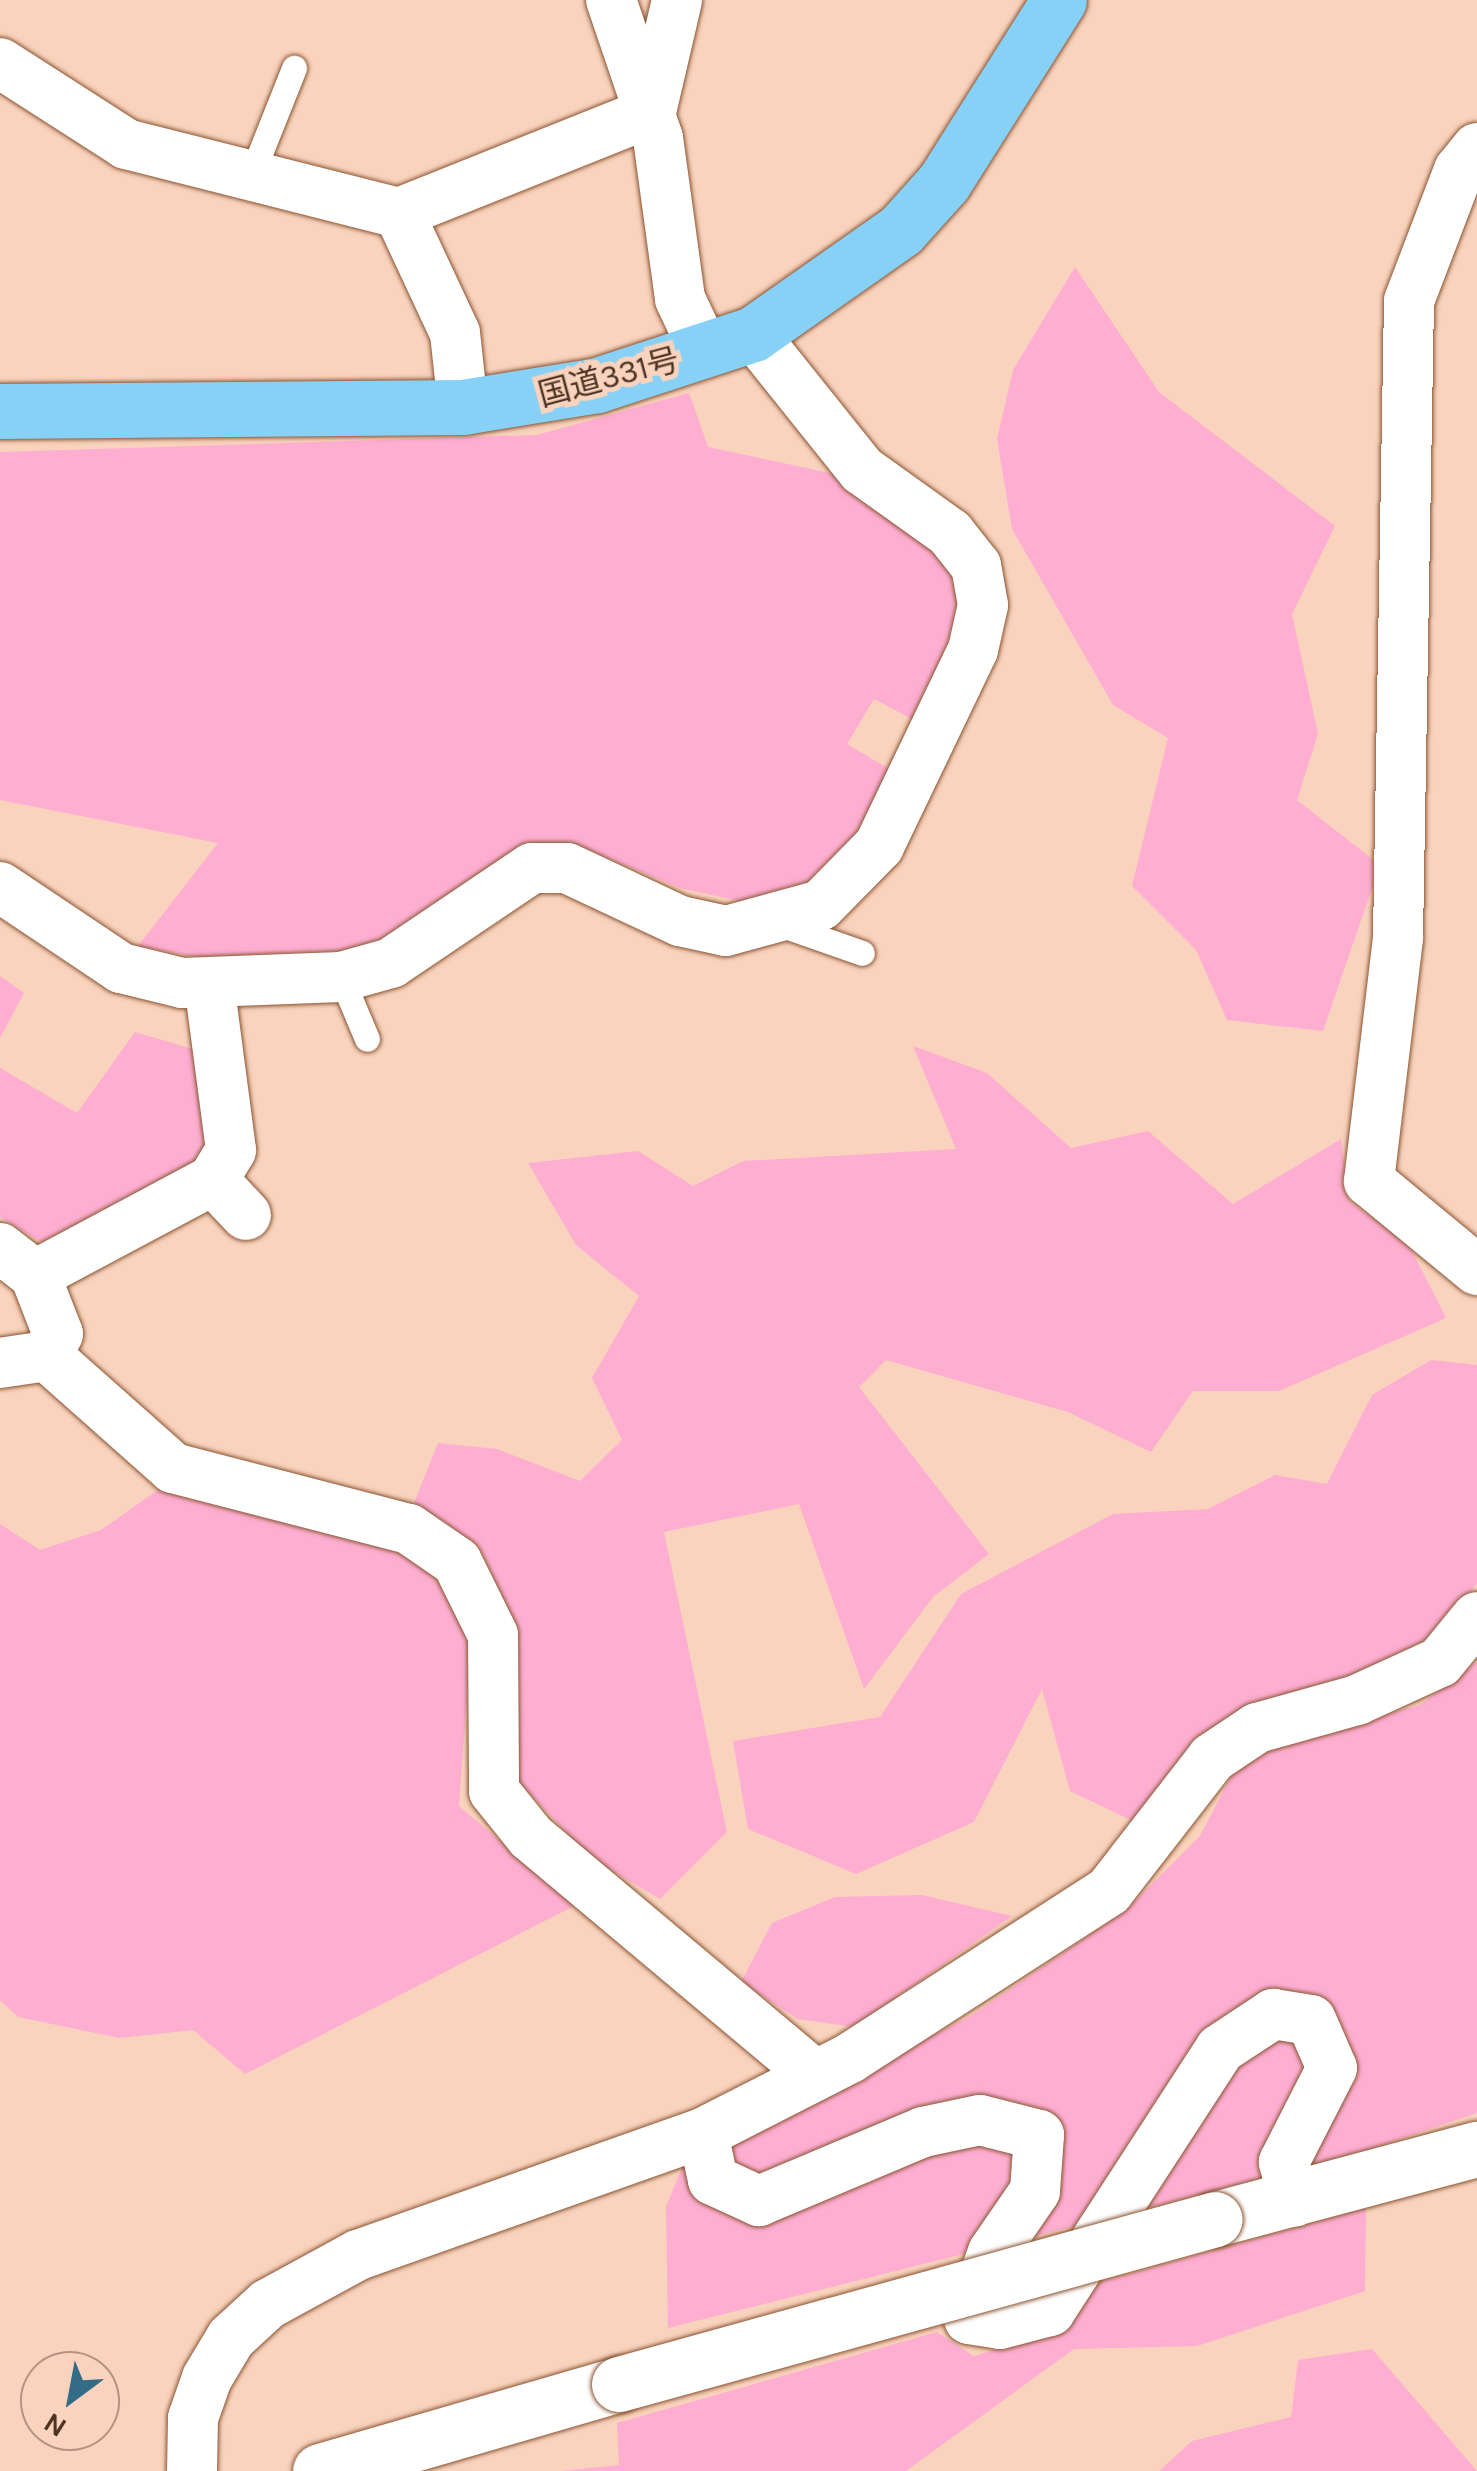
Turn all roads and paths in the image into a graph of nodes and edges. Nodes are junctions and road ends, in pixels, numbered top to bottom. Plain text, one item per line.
1 (611, 0) edge
2 (677, 0) edge
3 (1059, 0) edge
4 (294, 68) dead end
5 (10, 90) edge
6 (651, 112) junction
7 (1477, 148) edge
8 (250, 181) junction
9 (399, 213) junction
10 (729, 343) junction
11 (463, 406) junction
12 (0, 411) edge
13 (0, 887) edge
14 (778, 923) junction
15 (862, 954) dead end
16 (341, 977) junction
17 (209, 982) junction
18 (367, 1038) dead end
19 (17, 1262) edge
20 (1477, 1270) edge
21 (24, 1359) edge
22 (1477, 1617) edge
23 (812, 2073) junction
24 (702, 2133) junction
25 (1477, 2149) edge
26 (1294, 2202) junction
27 (192, 2471) edge
28 (320, 2471) edge

1 - 6 street
2 - 6 street
3 - 10 highway, 国道331号
4 - 8 lane
5 - 8 street
6 - 9 street
6 - 10 street
7 - 20 street
8 - 9 street
9 - 11 street
10 - 11 highway, 国道331号
10 - 14 street
11 - 12 highway, 国道331号
13 - 17 street
14 - 15 lane
14 - 16 street
16 - 17 street
16 - 18 lane
17 - 19 street
19 - 21 street
21 - 23 street
22 - 23 street
23 - 24 street
24 - 26 street
24 - 27 street
25 - 26 street
26 - 28 street, bridge

